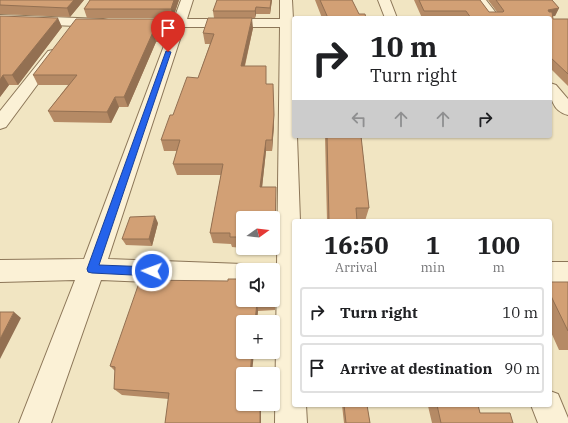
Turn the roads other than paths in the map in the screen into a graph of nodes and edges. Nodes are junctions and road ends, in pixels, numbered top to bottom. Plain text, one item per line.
1 (187, 0) edge
2 (286, 0) edge
3 (384, 0) edge
4 (480, 0) edge
5 (88, 6) edge
6 (390, 16) edge
7 (492, 16) edge
8 (0, 19) edge
9 (76, 23) junction
10 (115, 23) edge
11 (154, 23) edge
12 (178, 23) junction
13 (290, 23) edge
14 (552, 90) edge
15 (568, 110) edge
16 (0, 122) edge
17 (92, 269) junction
18 (0, 271) edge
19 (552, 273) edge
20 (568, 274) edge
21 (236, 275) edge
22 (286, 276) edge
23 (548, 407) edge
24 (35, 423) edge
25 (291, 423) edge
26 (554, 423) edge

1 - 12 street
2 - 13 street
3 - 6 street
4 - 7 street
5 - 9 street
8 - 9 street
9 - 10 street
9 - 16 street
11 - 12 street
12 - 13 street
12 - 17 street
13 - 22 street
14 - 15 street
17 - 18 street
17 - 21 street
17 - 24 street
19 - 20 street
22 - 25 street
23 - 26 street

